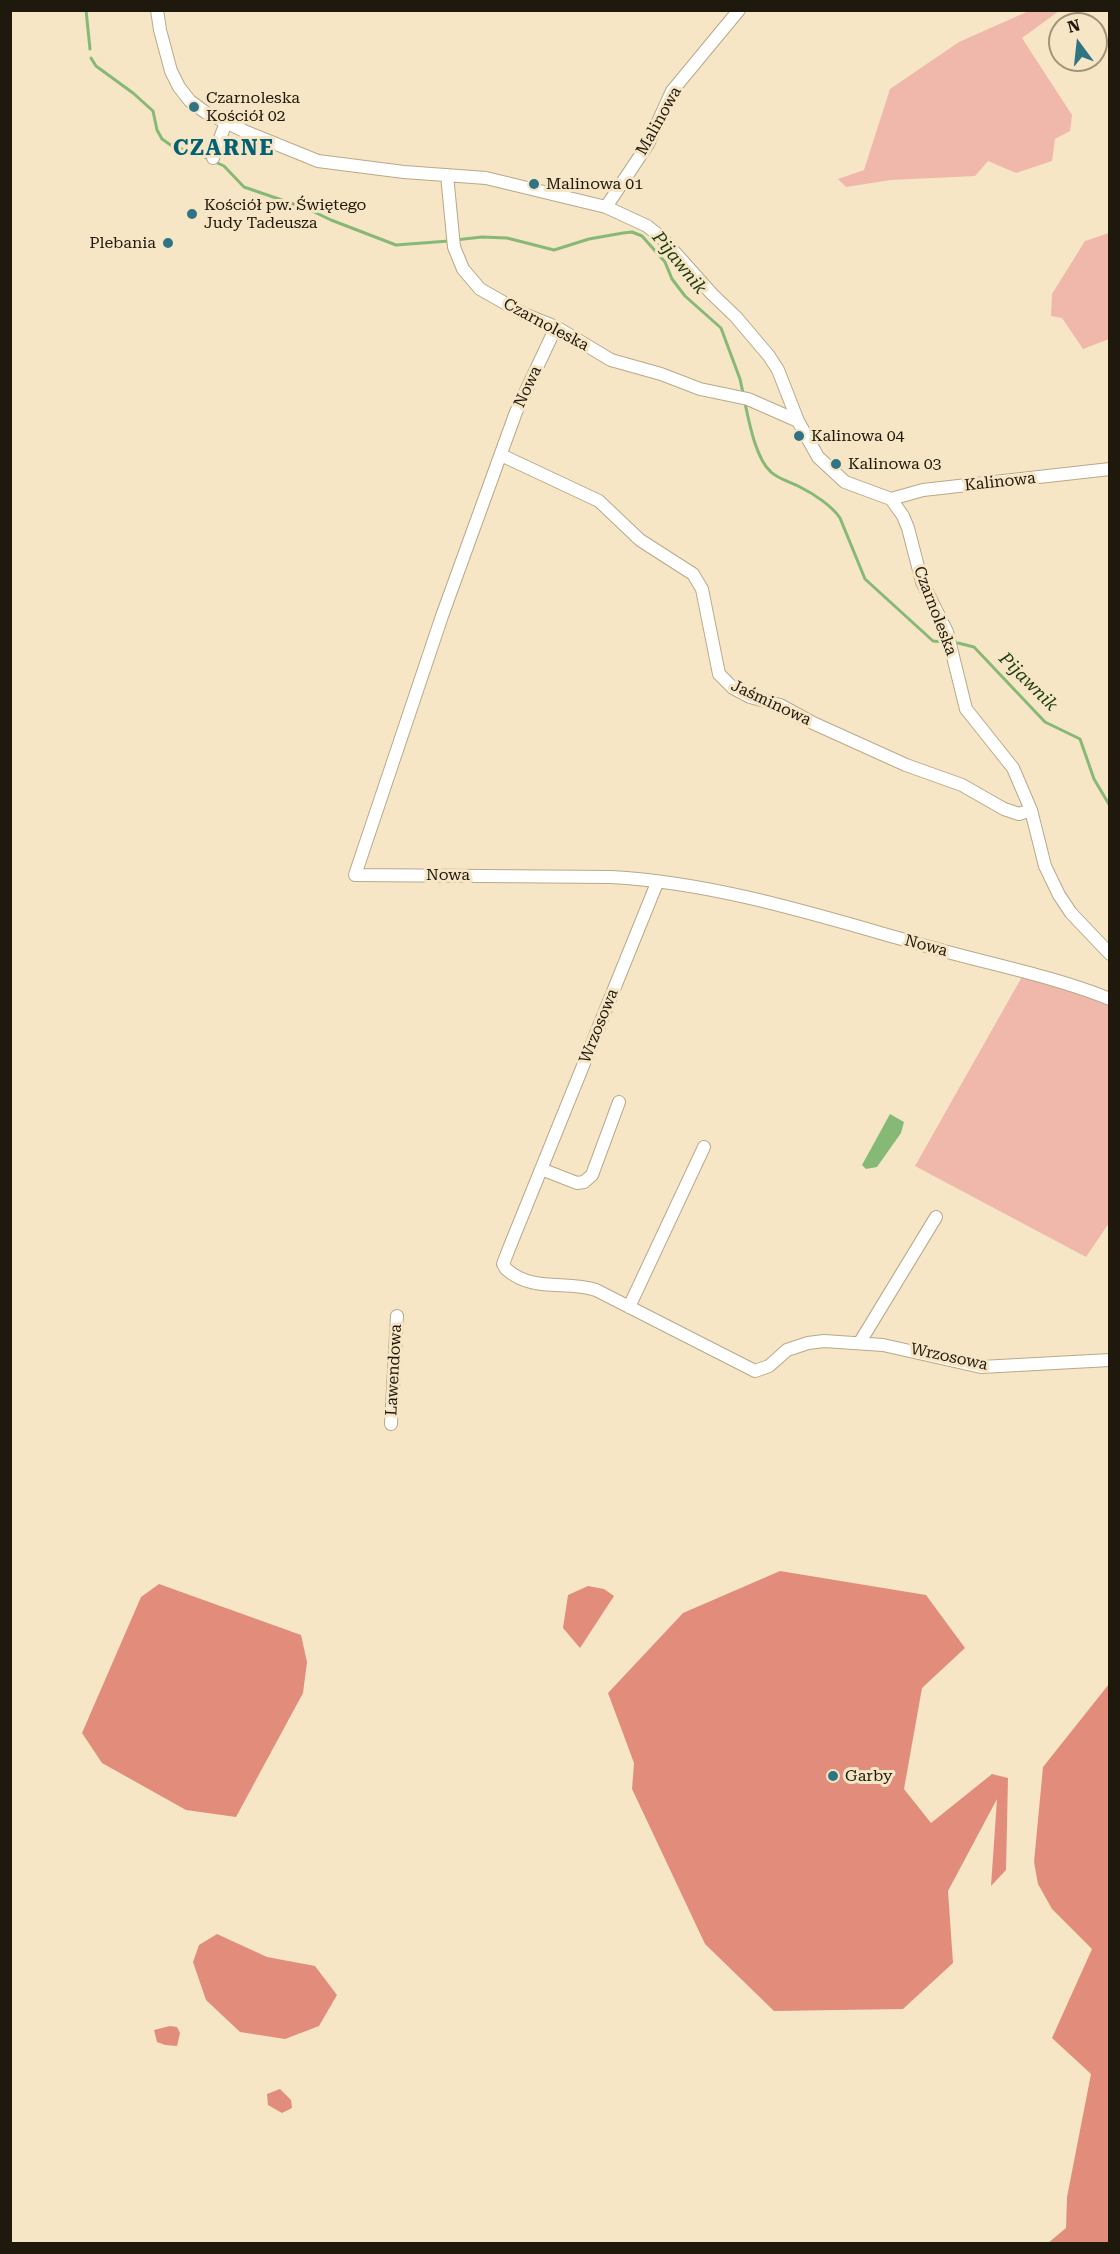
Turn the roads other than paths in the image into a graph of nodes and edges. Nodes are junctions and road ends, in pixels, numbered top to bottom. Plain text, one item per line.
1 (157, 10) edge
2 (739, 10) edge
3 (226, 122) junction
4 (213, 158) dead end
5 (447, 175) junction
6 (606, 207) junction
7 (556, 327) junction
8 (798, 421) junction
9 (501, 455) junction
10 (1110, 470) edge
11 (891, 499) junction
12 (1031, 810) junction
13 (657, 883) junction
14 (1110, 954) edge
15 (1110, 999) edge
16 (619, 1102) dead end
17 (704, 1148) dead end
18 (541, 1169) junction
19 (936, 1217) dead end
20 (629, 1307) junction
21 (396, 1316) dead end
22 (860, 1342) junction
23 (1110, 1360) edge
24 (391, 1424) dead end

1 - 3 street
2 - 6 street, Malinowa
3 - 4 street
3 - 5 street
5 - 6 street
5 - 7 street, Czarnoleska
6 - 8 street
7 - 8 street, Czarnoleska
7 - 9 street, Nowa
8 - 11 street
9 - 12 street, Jaśminowa
9 - 13 street, Nowa
10 - 11 street, Kalinowa
11 - 12 street, Czarnoleska
12 - 14 street, Czarnoleska
13 - 15 street, Nowa
13 - 18 street, Wrzosowa
16 - 18 street
17 - 20 street
18 - 20 street, Wrzosowa
19 - 22 street
20 - 22 street, Wrzosowa
21 - 24 street, Lawendowa
22 - 23 street, Wrzosowa

